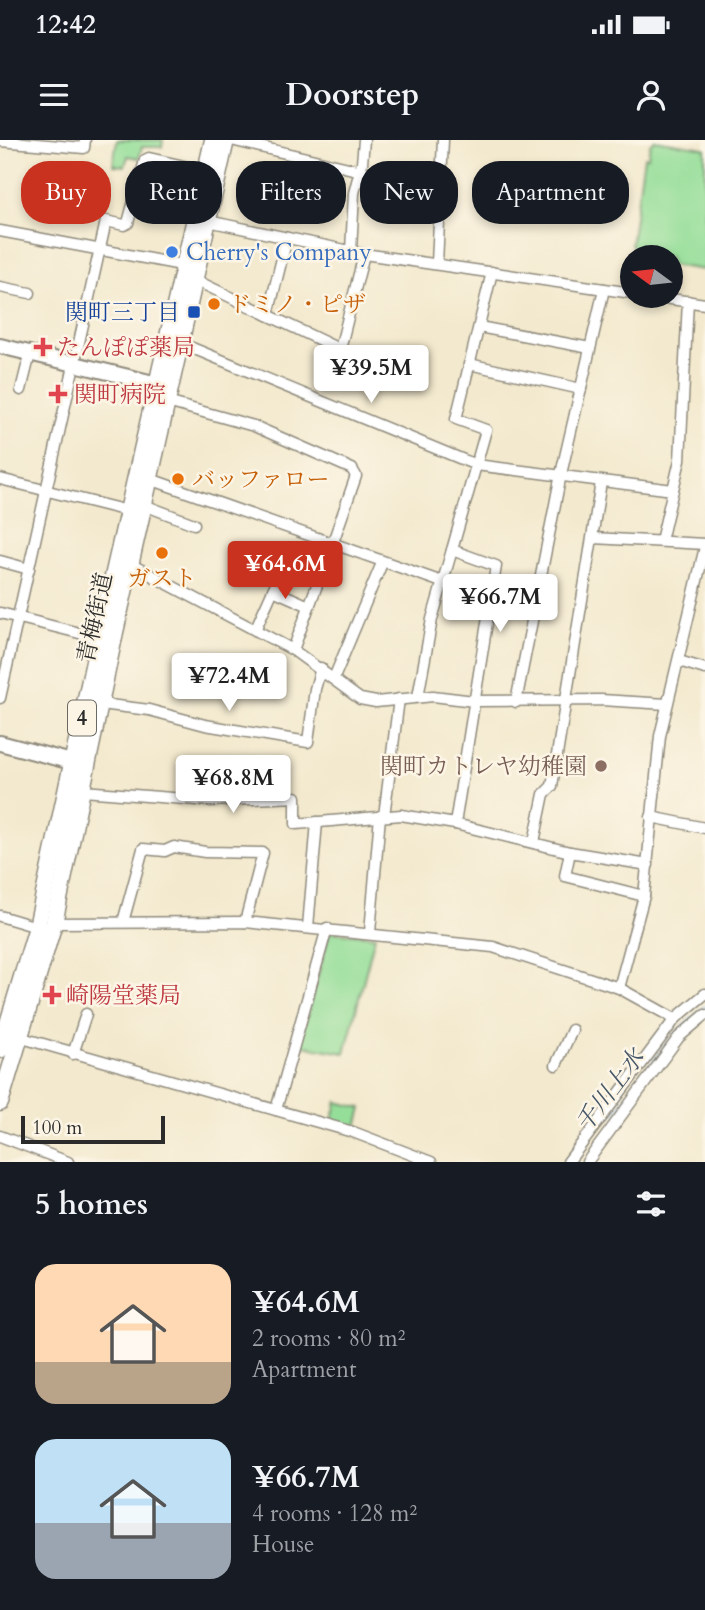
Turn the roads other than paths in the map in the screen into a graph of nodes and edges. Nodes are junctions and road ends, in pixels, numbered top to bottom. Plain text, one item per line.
1 (85, 140) edge
2 (213, 140) edge
3 (228, 140) edge
4 (364, 140) edge
5 (443, 140) edge
6 (0, 141) edge
7 (145, 161) edge
8 (162, 161) edge
9 (208, 161) edge
10 (442, 161) edge
11 (222, 164) edge
12 (359, 171) junction
13 (126, 224) edge
14 (199, 224) edge
15 (207, 224) edge
16 (222, 224) edge
17 (439, 224) edge
18 (0, 231) edge
19 (287, 238) junction
20 (99, 249) junction
21 (351, 251) junction
22 (363, 254) junction
23 (437, 263) junction
24 (193, 271) junction
25 (492, 272) junction
26 (0, 287) edge
27 (604, 289) junction
28 (620, 291) edge
29 (30, 293) dead end
30 (683, 300) edge
31 (688, 301) junction
32 (705, 304) edge
33 (268, 315) junction
34 (479, 327) junction
35 (180, 343) junction
36 (0, 346) edge
37 (590, 348) junction
38 (341, 350) junction
39 (30, 354) junction
40 (469, 364) junction
41 (75, 365) junction
42 (333, 377) dead end
43 (581, 389) junction
44 (21, 390) dead end
45 (165, 391) junction
46 (476, 464) junction
47 (561, 474) junction
48 (0, 479) edge
49 (150, 479) junction
50 (601, 482) junction
51 (673, 489) junction
52 (46, 491) junction
53 (144, 505) junction
54 (128, 512) junction
55 (194, 524) dead end
56 (593, 538) junction
57 (660, 541) junction
58 (332, 545) junction
59 (705, 545) edge
60 (452, 550) junction
61 (0, 561) edge
62 (286, 561) dead end
63 (382, 563) junction
64 (130, 564) junction
65 (29, 569) junction
66 (442, 582) junction
67 (317, 585) dead end
68 (273, 590) junction
69 (309, 606) junction
70 (0, 613) edge
71 (18, 618) junction
72 (255, 630) junction
73 (99, 638) junction
74 (293, 650) junction
75 (680, 661) junction
76 (321, 668) junction
77 (705, 669) edge
78 (334, 678) junction
79 (418, 697) junction
80 (0, 698) edge
81 (399, 699) junction
82 (474, 701) junction
83 (564, 701) junction
84 (516, 702) junction
85 (101, 704) junction
86 (667, 704) junction
87 (0, 743) edge
88 (80, 764) junction
89 (83, 791) junction
90 (382, 816) junction
91 (651, 817) junction
92 (317, 822) junction
93 (455, 824) junction
94 (705, 828) edge
95 (534, 842) junction
96 (570, 852) junction
97 (648, 865) junction
98 (644, 897) junction
99 (0, 916) edge
100 (122, 922) junction
101 (245, 922) junction
102 (54, 923) junction
103 (37, 927) junction
104 (308, 927) junction
105 (327, 928) junction
106 (370, 932) junction
107 (619, 988) junction
108 (705, 994) edge
109 (86, 1014) dead end
110 (705, 1015) edge
111 (675, 1019) junction
112 (572, 1030) dead end
113 (665, 1031) junction
114 (22, 1038) junction
115 (677, 1040) junction
116 (0, 1049) edge
117 (73, 1054) junction
118 (556, 1065) dead end
119 (0, 1103) edge
120 (617, 1109) junction
121 (276, 1111) junction
122 (0, 1136) edge
123 (68, 1162) edge
124 (431, 1162) edge
125 (568, 1162) edge
126 (587, 1162) edge

1 - 6 street
2 - 9 main road, 青梅街道 / 4
3 - 11 main road, 青梅街道 / 4
3 - 12 street
4 - 12 street
5 - 10 street
7 - 8 street
12 - 21 street
13 - 20 street
14 - 24 main road, 青梅街道 / 4
15 - 24 main road, 青梅街道 / 4
16 - 19 street
17 - 23 street
18 - 20 street
19 - 21 street
19 - 33 street
20 - 24 street
20 - 41 street
21 - 22 street
22 - 23 street
22 - 38 street
23 - 25 street
24 - 33 street
24 - 35 main road, 青梅街道 / 4
24 - 45 main road, 青梅街道 / 4
25 - 27 street
25 - 34 street
26 - 29 street
27 - 28 street
27 - 37 street
30 - 31 street
31 - 32 street
31 - 51 street
33 - 38 street
34 - 37 street
34 - 40 street
35 - 45 main road, 青梅街道 / 4
35 - 46 street
36 - 39 street
37 - 43 street
38 - 42 street
39 - 41 street
39 - 44 street
40 - 43 street
40 - 46 street
41 - 45 street
41 - 52 street
43 - 47 street
45 - 49 main road, 青梅街道 / 4
45 - 54 main road, 青梅街道 / 4
45 - 58 street
46 - 47 street
46 - 60 street
47 - 50 street
47 - 84 street
48 - 52 street
49 - 53 main road, 青梅街道 / 4
49 - 58 street
50 - 51 street
50 - 56 street
51 - 57 street
52 - 54 street
52 - 65 street
53 - 55 street
53 - 64 main road, 青梅街道 / 4
54 - 73 main road, 青梅街道 / 4
56 - 57 street
56 - 83 street
57 - 59 street
58 - 63 street
59 - 75 street
60 - 66 street
60 - 82 street
61 - 65 street
62 - 68 street
63 - 66 street
63 - 78 street
64 - 72 street
64 - 85 main road, 青梅街道 / 4
65 - 71 street
66 - 79 street
67 - 69 street
68 - 69 street
68 - 72 street
69 - 74 street
70 - 71 street
71 - 73 street
71 - 80 street
72 - 74 street
73 - 88 main road, 青梅街道 / 4
74 - 76 street
75 - 77 street
75 - 86 street
76 - 78 street
76 - 85 street
78 - 81 street
79 - 81 street
79 - 82 street
81 - 90 street
82 - 84 street
82 - 93 street
83 - 84 street
83 - 86 street
83 - 95 street
85 - 88 main road, 青梅街道 / 4
86 - 91 street
87 - 88 street
88 - 89 main road, 青梅街道 / 4
88 - 103 main road, 青梅街道 / 4
89 - 92 street
89 - 102 main road, 青梅街道 / 4
90 - 92 street
90 - 93 street
90 - 106 street
91 - 94 street
91 - 97 street
92 - 104 street
93 - 95 street
95 - 96 street
96 - 97 street
96 - 98 street
97 - 98 street
98 - 107 street
99 - 103 street
100 - 101 street
100 - 101 street
100 - 102 street
101 - 104 street
102 - 114 main road, 青梅街道 / 4
103 - 116 main road, 青梅街道 / 4
104 - 105 street
105 - 106 street
105 - 121 street
106 - 107 street
107 - 111 street
108 - 111 street
109 - 117 street
110 - 115 street
111 - 113 street
112 - 118 street
113 - 115 street
113 - 120 street
114 - 116 street
114 - 117 street
114 - 119 main road, 青梅街道 / 4
115 - 120 street
117 - 121 street
120 - 125 street
120 - 126 street
121 - 124 street
122 - 123 street

